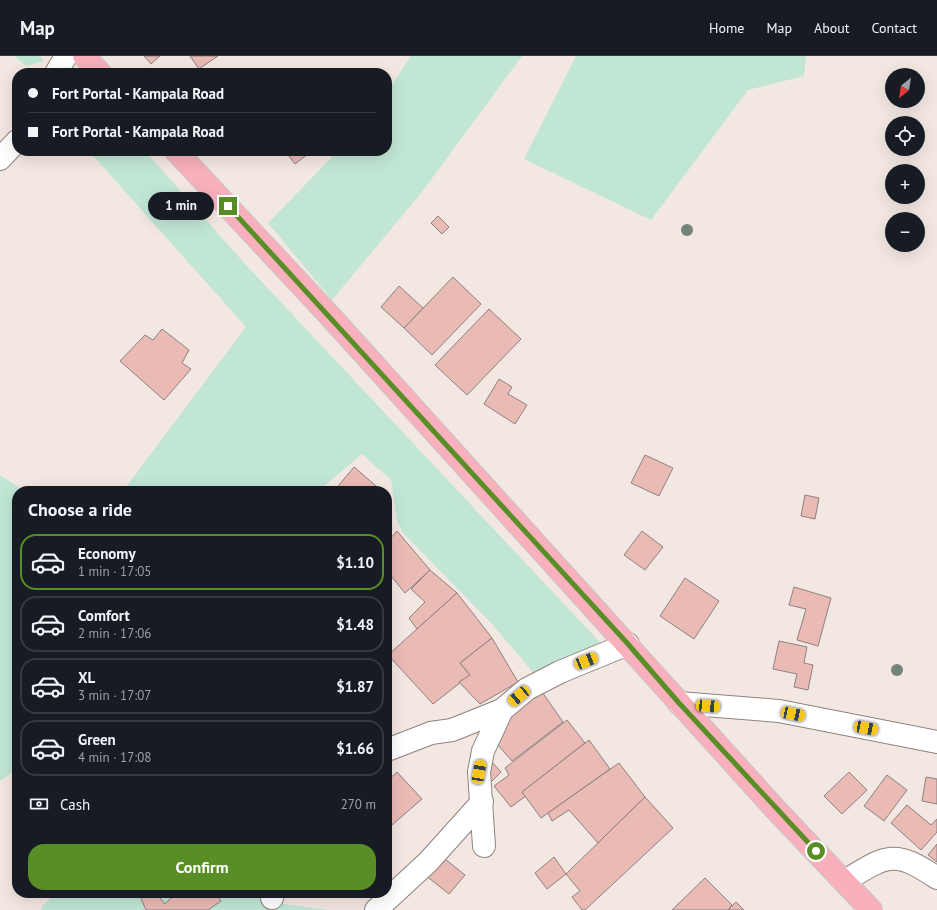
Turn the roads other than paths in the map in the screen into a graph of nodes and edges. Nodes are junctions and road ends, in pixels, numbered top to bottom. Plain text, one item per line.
1 (66, 56) edge
2 (84, 56) edge
3 (59, 68) edge
4 (95, 68) edge
5 (12, 146) edge
6 (181, 156) edge
7 (0, 159) edge
8 (628, 644) junction
9 (679, 703) junction
10 (502, 710) junction
11 (937, 742) edge
12 (392, 748) edge
13 (482, 802) junction
14 (484, 846) dead end
15 (937, 878) edge
16 (845, 881) junction
17 (392, 895) edge
18 (389, 898) edge
19 (376, 910) edge
20 (872, 910) edge

1 - 3 street
2 - 4 highway
5 - 7 street
6 - 8 highway
8 - 9 highway
8 - 10 street
9 - 11 street
9 - 16 highway
10 - 12 street
10 - 13 street
13 - 14 street
13 - 17 street
15 - 16 street
16 - 20 highway
18 - 19 street

